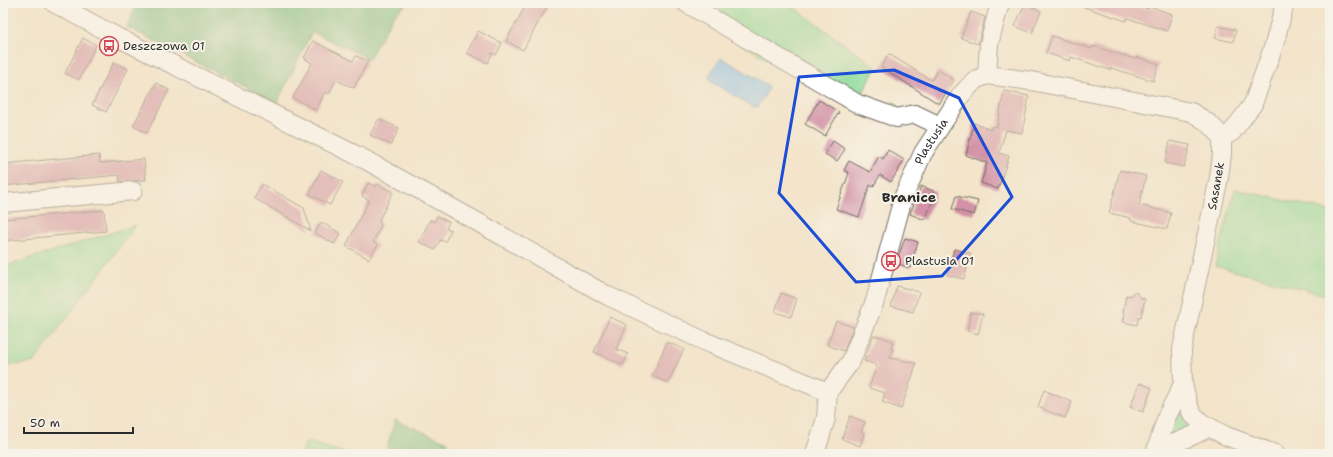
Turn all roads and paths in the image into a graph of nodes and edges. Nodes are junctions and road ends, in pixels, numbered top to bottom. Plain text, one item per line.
1 (54, 3) edge
2 (686, 3) edge
3 (1000, 3) edge
4 (1285, 3) edge
5 (987, 75) junction
6 (940, 126) junction
7 (1222, 138) junction
8 (133, 191) dead end
9 (3, 203) edge
10 (1183, 384) junction
11 (828, 392) junction
12 (1209, 427) junction
13 (1156, 452) edge
14 (815, 454) edge
15 (1275, 454) edge

1 - 11 street
2 - 6 street
3 - 5 street
4 - 7 street
5 - 6 street, Plastusia
5 - 7 street
6 - 11 street, Plastusia
7 - 10 street, Sasanek
8 - 9 street
10 - 12 street, Sasanek
10 - 13 street
11 - 14 street
12 - 13 street
12 - 15 street, Sasanek

